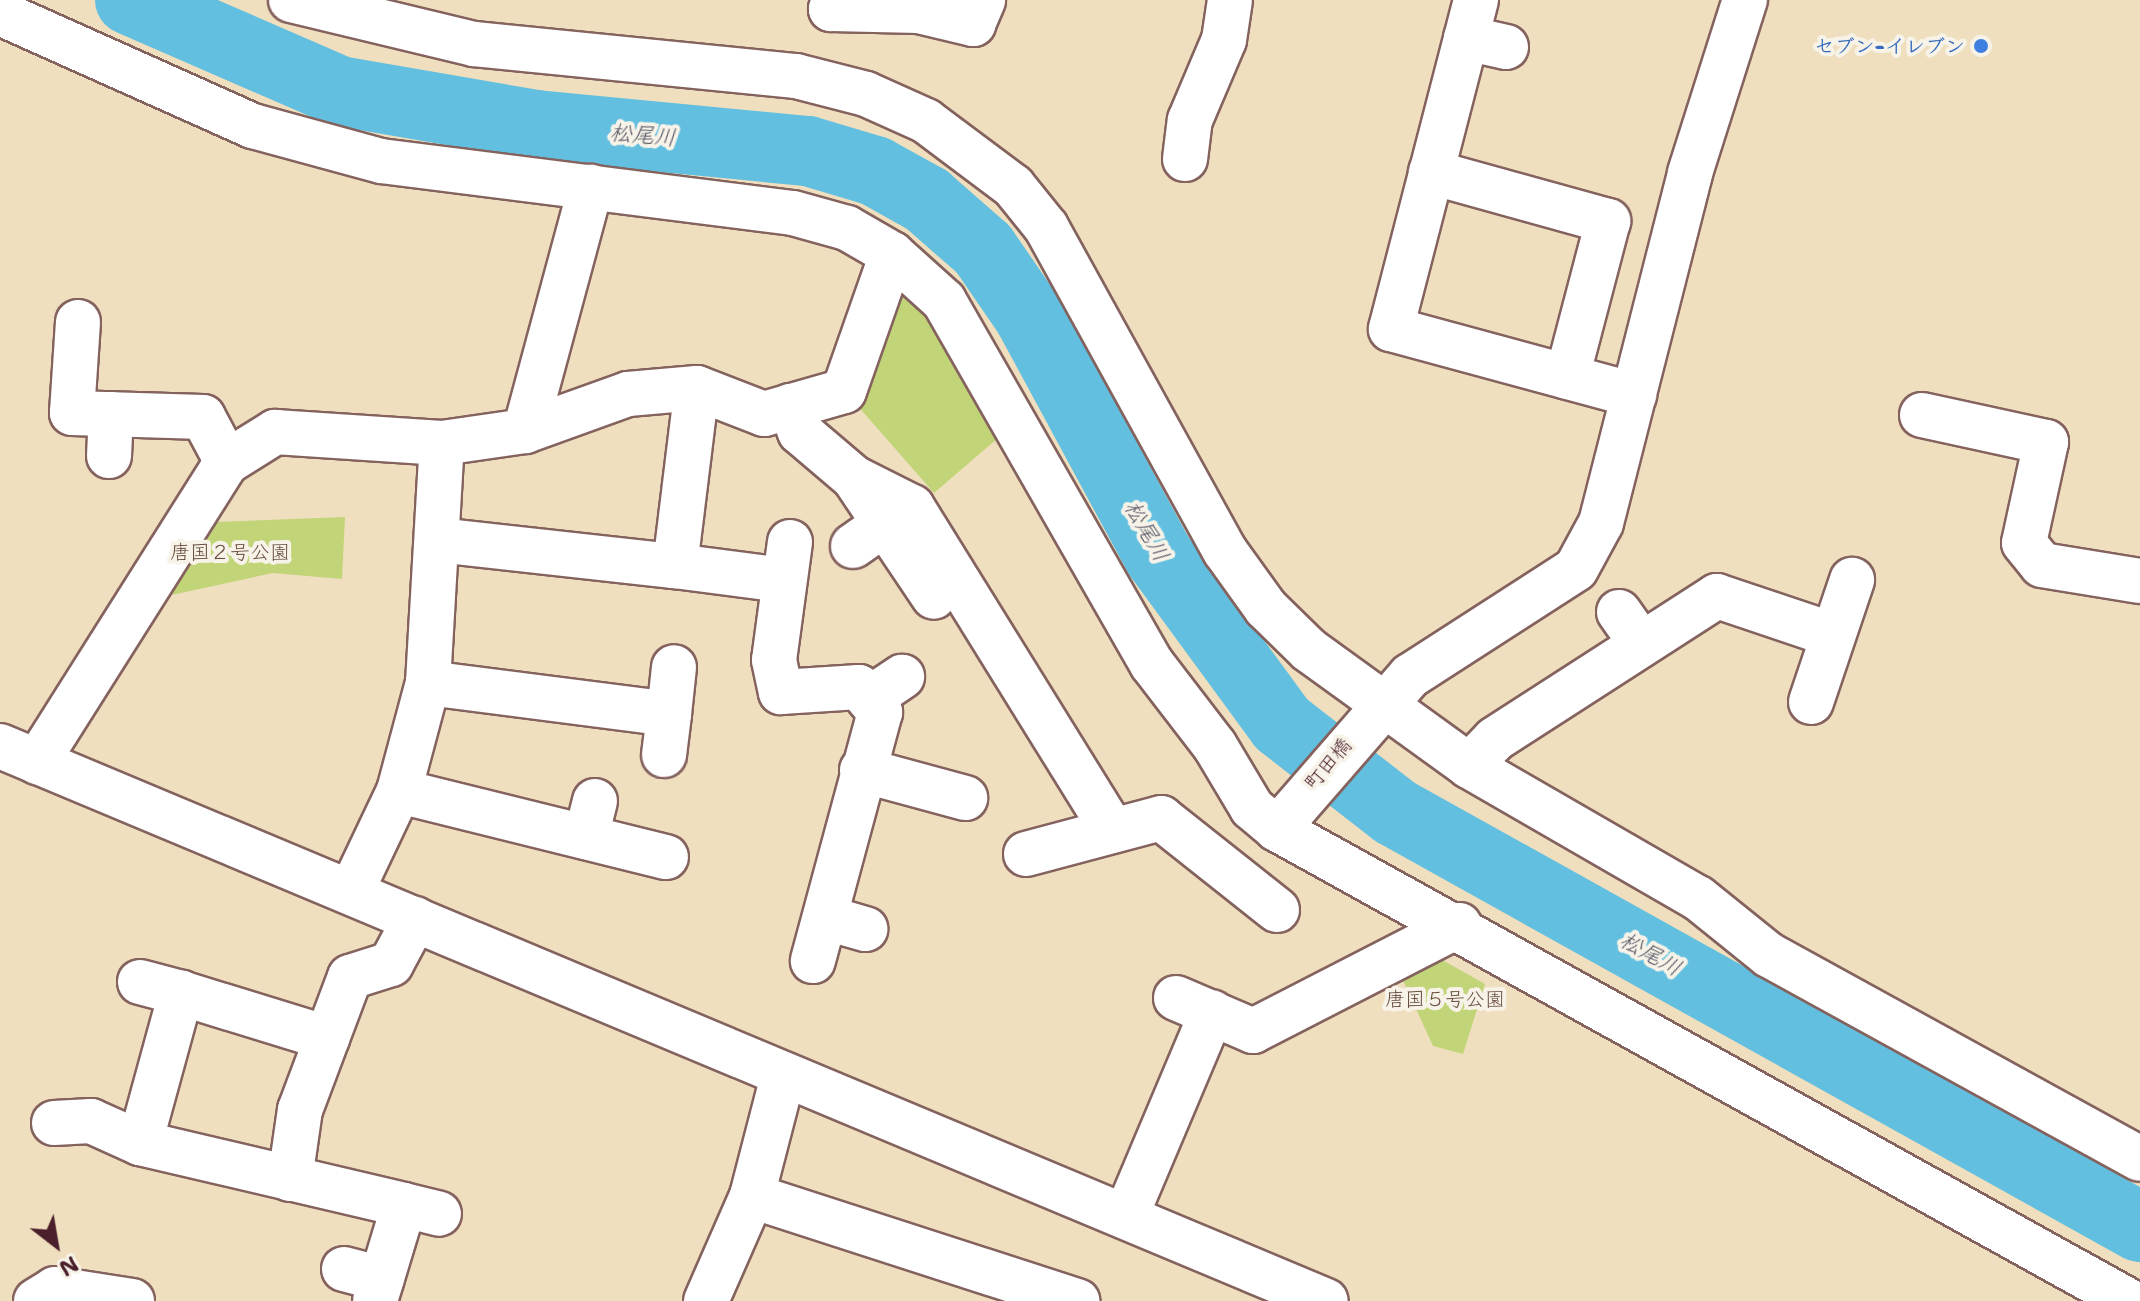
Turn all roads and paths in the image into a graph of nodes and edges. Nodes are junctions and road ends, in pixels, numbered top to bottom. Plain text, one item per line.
1 (291, 0) edge
2 (835, 0) edge
3 (983, 0) edge
4 (1230, 0) edge
5 (1745, 0) edge
6 (0, 13) edge
7 (1482, 28) edge
8 (1185, 159) dead end
9 (1431, 172) junction
10 (591, 187) junction
11 (892, 254) junction
12 (78, 322) dead end
13 (1567, 377) junction
14 (697, 388) junction
15 (1634, 395) junction
16 (790, 406) junction
17 (1922, 415) dead end
18 (525, 431) junction
19 (442, 443) junction
20 (227, 462) junction
21 (854, 478) junction
22 (438, 540) junction
23 (675, 566) junction
24 (1852, 580) dead end
25 (2140, 581) edge
26 (937, 601) dead end
27 (1833, 635) junction
28 (674, 667) dead end
29 (428, 683) junction
30 (1811, 702) dead end
31 (1378, 707) junction
32 (18, 754) edge
33 (1469, 766) junction
34 (862, 770) junction
35 (399, 791) junction
36 (965, 798) dead end
37 (1281, 822) junction
38 (1112, 830) junction
39 (1026, 854) dead end
40 (666, 857) dead end
41 (351, 892) junction
42 (1277, 910) dead end
43 (415, 919) junction
44 (1459, 925) junction
45 (813, 961) dead end
46 (327, 1038) junction
47 (783, 1076) junction
48 (54, 1123) dead end
49 (140, 1143) junction
50 (2140, 1159) edge
51 (290, 1179) junction
52 (752, 1196) junction
53 (1126, 1216) junction
54 (367, 1283) edge
55 (36, 1301) edge
56 (132, 1301) edge
57 (706, 1301) edge
58 (1077, 1301) edge
59 (1326, 1301) edge
60 (2129, 1301) edge

1 - 31 street
2 - 3 street
4 - 8 street
5 - 15 street, 町田橋
6 - 10 street
7 - 9 street
9 - 13 street
9 - 13 street
10 - 11 street
10 - 18 street
11 - 16 street
11 - 37 street
12 - 20 street
13 - 15 street
14 - 16 street
14 - 18 street
14 - 23 street
15 - 31 street, 町田橋
16 - 21 street
17 - 25 street
18 - 19 street
19 - 20 street
19 - 22 street
20 - 32 street
21 - 26 street
21 - 38 street
22 - 23 street
22 - 29 street
23 - 34 street
24 - 27 street
27 - 30 street
27 - 33 street
28 - 29 street
29 - 35 street
31 - 33 street
31 - 37 street, 町田橋
32 - 41 street
33 - 50 street
34 - 36 street
34 - 45 street
35 - 40 street
35 - 41 street
37 - 44 street
38 - 39 street
38 - 42 street
41 - 43 street
43 - 46 street
43 - 47 street
44 - 53 street
44 - 60 street
46 - 49 street
46 - 51 street
47 - 52 street
47 - 53 street
48 - 49 street
49 - 51 street
51 - 54 street
52 - 57 street
52 - 58 street
53 - 59 street
55 - 56 street

